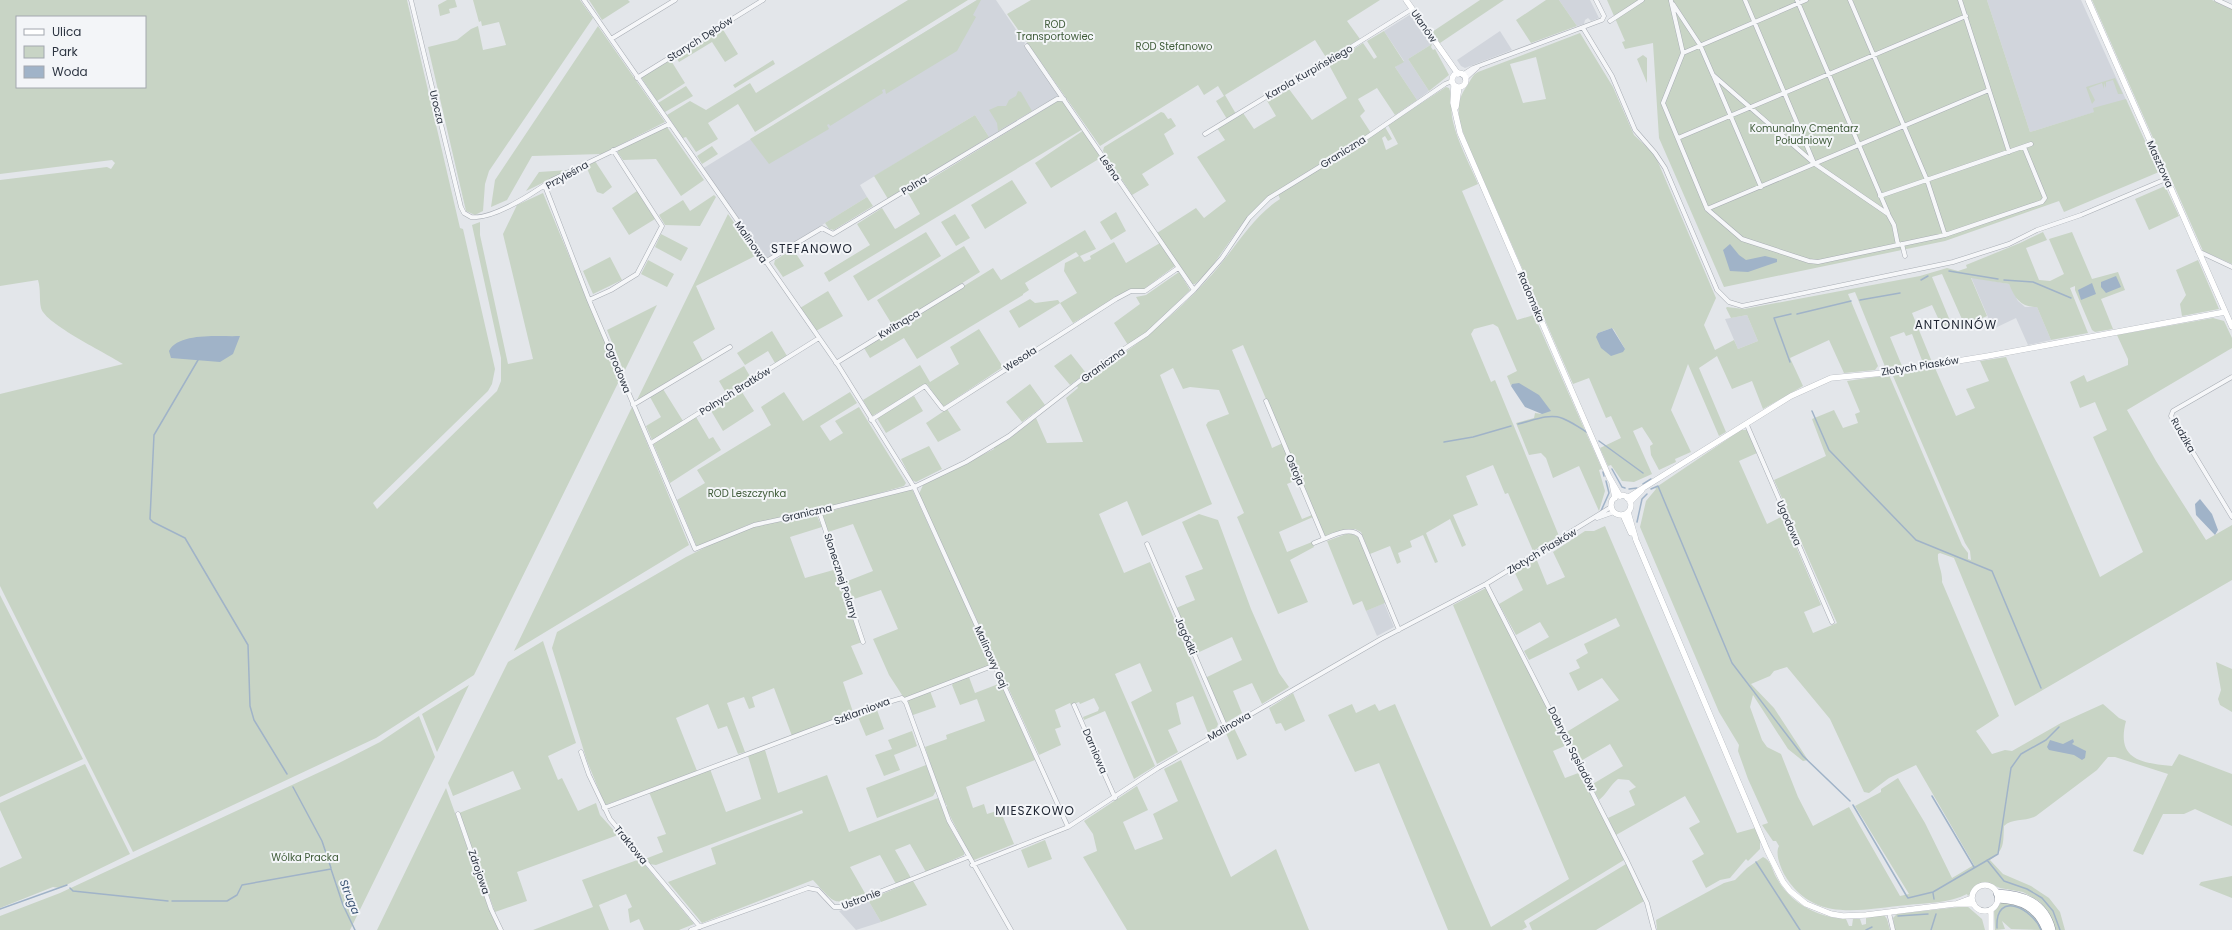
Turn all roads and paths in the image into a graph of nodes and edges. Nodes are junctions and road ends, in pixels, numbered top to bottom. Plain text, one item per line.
1 (411, 0) edge
2 (584, 0) edge
3 (675, 0) edge
4 (763, 0) edge
5 (1406, 0) edge
6 (1596, 0) edge
7 (1642, 0) edge
8 (1671, 0) edge
9 (1745, 0) edge
10 (1806, 0) edge
11 (1850, 0) edge
12 (1960, 0) edge
13 (2088, 0) edge
14 (2217, 0) edge
15 (1798, 2) edge
16 (2232, 7) edge
17 (1412, 10) junction
18 (1966, 16) junction
19 (1610, 21) dead end
20 (1754, 22) junction
21 (1583, 28) junction
22 (611, 39) junction
23 (1700, 45) junction
24 (1027, 46) dead end
25 (1683, 53) junction
26 (1874, 55) junction
27 (1829, 74) junction
28 (1713, 75) junction
29 (637, 78) junction
30 (1458, 80) junction
31 (1989, 90) junction
32 (1784, 93) junction
33 (1064, 99) junction
34 (1751, 108) junction
35 (1731, 116) junction
36 (669, 124) junction
37 (1904, 126) junction
38 (1205, 134) dead end
39 (1678, 138) junction
40 (2031, 144) dead end
41 (1859, 146) junction
42 (2024, 147) junction
43 (613, 150) junction
44 (2009, 152) junction
45 (1815, 164) junction
46 (2166, 179) junction
47 (1928, 180) junction
48 (545, 186) junction
49 (1761, 187) junction
50 (1880, 196) junction
51 (1707, 209) junction
52 (464, 212) joint
53 (1888, 214) junction
54 (1945, 235) junction
55 (1900, 245) junction
56 (2198, 250) junction
57 (1905, 256) dead end
58 (765, 262) junction
59 (2232, 267) edge
60 (1178, 268) junction
61 (962, 286) dead end
62 (1194, 290) junction
63 (589, 300) junction
64 (2225, 312) junction
65 (2232, 327) edge
66 (819, 338) junction
67 (730, 347) dead end
68 (836, 363) junction
69 (2232, 377) edge
70 (1266, 401) dead end
71 (633, 405) junction
72 (871, 420) junction
73 (1747, 425) junction
74 (650, 443) junction
75 (914, 487) junction
76 (1617, 497) junction
77 (1628, 500) junction
78 (1613, 510) junction
79 (819, 511) junction
80 (1625, 514) junction
81 (2232, 517) edge
82 (1324, 539) junction
83 (1314, 543) dead end
84 (1147, 544) dead end
85 (695, 549) joint
86 (1486, 584) junction
87 (1832, 622) dead end
88 (1399, 630) junction
89 (863, 642) dead end
90 (995, 665) junction
91 (904, 700) junction
92 (1074, 704) dead end
93 (1226, 728) junction
94 (581, 752) dead end
95 (1115, 798) junction
96 (604, 808) junction
97 (458, 814) dead end
98 (1068, 827) junction
99 (968, 857) junction
100 (972, 865) junction
101 (1997, 896) junction
102 (1973, 901) junction
103 (1991, 910) junction
104 (1984, 911) junction
105 (1889, 913) junction
106 (700, 927) junction
107 (501, 930) edge
108 (691, 930) edge
109 (1010, 930) edge
110 (1654, 930) edge
111 (1893, 930) edge
112 (1990, 930) edge
113 (2046, 930) edge
114 (2052, 930) edge

1 - 52 street, Urocza
2 - 22 street, Malinowa
3 - 22 street
4 - 29 street, Starych Dębów
5 - 17 street, Ułanów
6 - 21 street, Graniczna
7 - 19 street
8 - 23 street
8 - 25 street
9 - 20 street
10 - 15 street
11 - 26 street
12 - 18 street
13 - 46 street, Masztowa
14 - 16 street
15 - 20 street
15 - 27 street
17 - 30 street, Ułanów
17 - 38 street, Karola Kurpińskiego
18 - 26 street
18 - 31 street
20 - 23 street
20 - 32 street
21 - 30 street, Graniczna
21 - 46 street
22 - 29 street, Malinowa
23 - 25 street
23 - 28 street
24 - 33 street, Leśna
25 - 39 street
26 - 27 street
26 - 37 street
27 - 32 street
27 - 41 street
28 - 34 street
28 - 35 street
29 - 36 street, Malinowa
30 - 62 street, Graniczna
30 - 76 street, Radomska
31 - 37 street
31 - 44 street
32 - 34 street
32 - 45 street
33 - 58 street, Polna
33 - 60 street, Leśna
34 - 35 street
34 - 45 street
35 - 39 street
35 - 49 street
36 - 43 street, Przyleśna
36 - 58 street, Malinowa
37 - 41 street
37 - 47 street
39 - 51 street
40 - 42 street
41 - 45 street
41 - 50 street
42 - 44 street
42 - 54 street
43 - 48 street, Przyleśna
43 - 63 street
44 - 47 street
45 - 49 street
45 - 53 street
46 - 56 street, Masztowa
47 - 50 street
47 - 54 street
48 - 52 street, Przyleśna
48 - 63 street, Ogrodowa
49 - 51 street
50 - 53 street
51 - 55 street
53 - 55 street
54 - 55 street
55 - 57 street
56 - 59 street
56 - 64 street, Masztowa
58 - 66 street, Malinowa
60 - 62 street, Leśna
60 - 72 street, Wesoła
61 - 68 street, Kwitnąca
62 - 75 street, Graniczna
63 - 71 street, Ogrodowa
64 - 65 street, Masztowa
64 - 73 street, Złotych Piasków
66 - 68 street, Malinowa
66 - 74 street, Polnych Bratków
67 - 71 street
68 - 72 street, Malinowa
69 - 81 street, Rudzika
70 - 82 street, Ostoja
71 - 74 street, Ogrodowa
72 - 75 street, Malinowa
73 - 77 street, Złotych Piasków
73 - 87 street, Ugodowa
74 - 85 street, Ogrodowa
75 - 79 street, Graniczna
75 - 90 street, Malinowy Gaj
76 - 77 street
76 - 78 street
77 - 80 street
78 - 80 street
78 - 86 street, Złotych Piasków
79 - 85 street, Graniczna
79 - 89 street, Słonecznej Polany
80 - 105 street
82 - 83 street
82 - 88 street
84 - 93 street, Jagódki
86 - 88 street, Malinowa
86 - 110 street, Dobrych Sąsiadów
88 - 93 street, Malinowa
90 - 91 street
90 - 98 street, Malinowy Gaj
91 - 96 street, Szklarniowa
91 - 99 street, Szklarniowa
92 - 95 street, Darniowa
93 - 95 street, Malinowa
94 - 96 street, Traktowa
95 - 98 street, Malinowa
96 - 106 street, Traktowa
97 - 107 street, Zdrojowa
98 - 100 street, Malinowa
99 - 100 street, Szklarniowa
99 - 106 street, Ustronie
100 - 109 street, Szklarniowa
101 - 102 street
101 - 103 street
101 - 113 highway
101 - 114 highway
102 - 104 street
102 - 105 street
103 - 104 street
103 - 112 street
104 - 112 street
105 - 111 street
106 - 108 street, Ustronie

